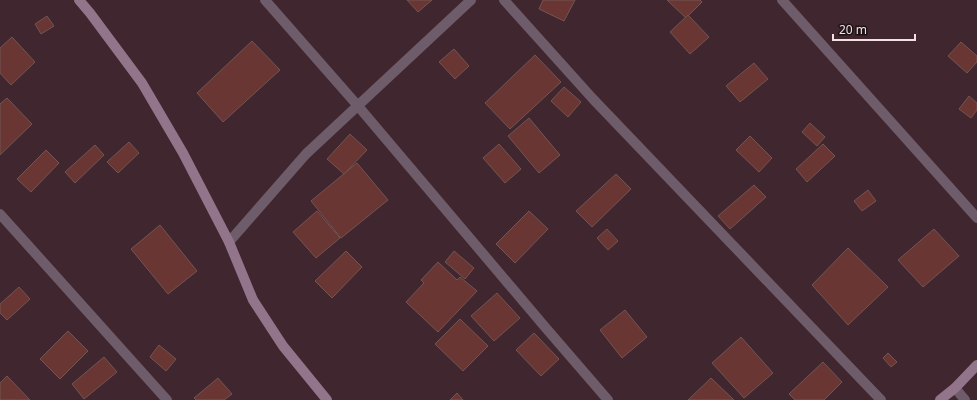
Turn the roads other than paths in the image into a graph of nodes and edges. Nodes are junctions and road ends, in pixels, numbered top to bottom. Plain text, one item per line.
1 (79, 0) edge
2 (265, 0) edge
3 (471, 0) edge
4 (504, 0) edge
5 (782, 0) edge
6 (358, 106) junction
7 (0, 214) edge
8 (977, 218) edge
9 (229, 242) junction
10 (977, 365) edge
11 (955, 388) junction
12 (168, 400) edge
13 (327, 400) edge
14 (608, 400) edge
15 (881, 400) edge
16 (940, 400) edge
17 (965, 400) edge

1 - 9 street
2 - 6 street
3 - 6 street
4 - 15 street
5 - 8 street
6 - 9 street
6 - 14 street
7 - 12 street
9 - 13 street
10 - 11 street
11 - 16 street
11 - 17 street

